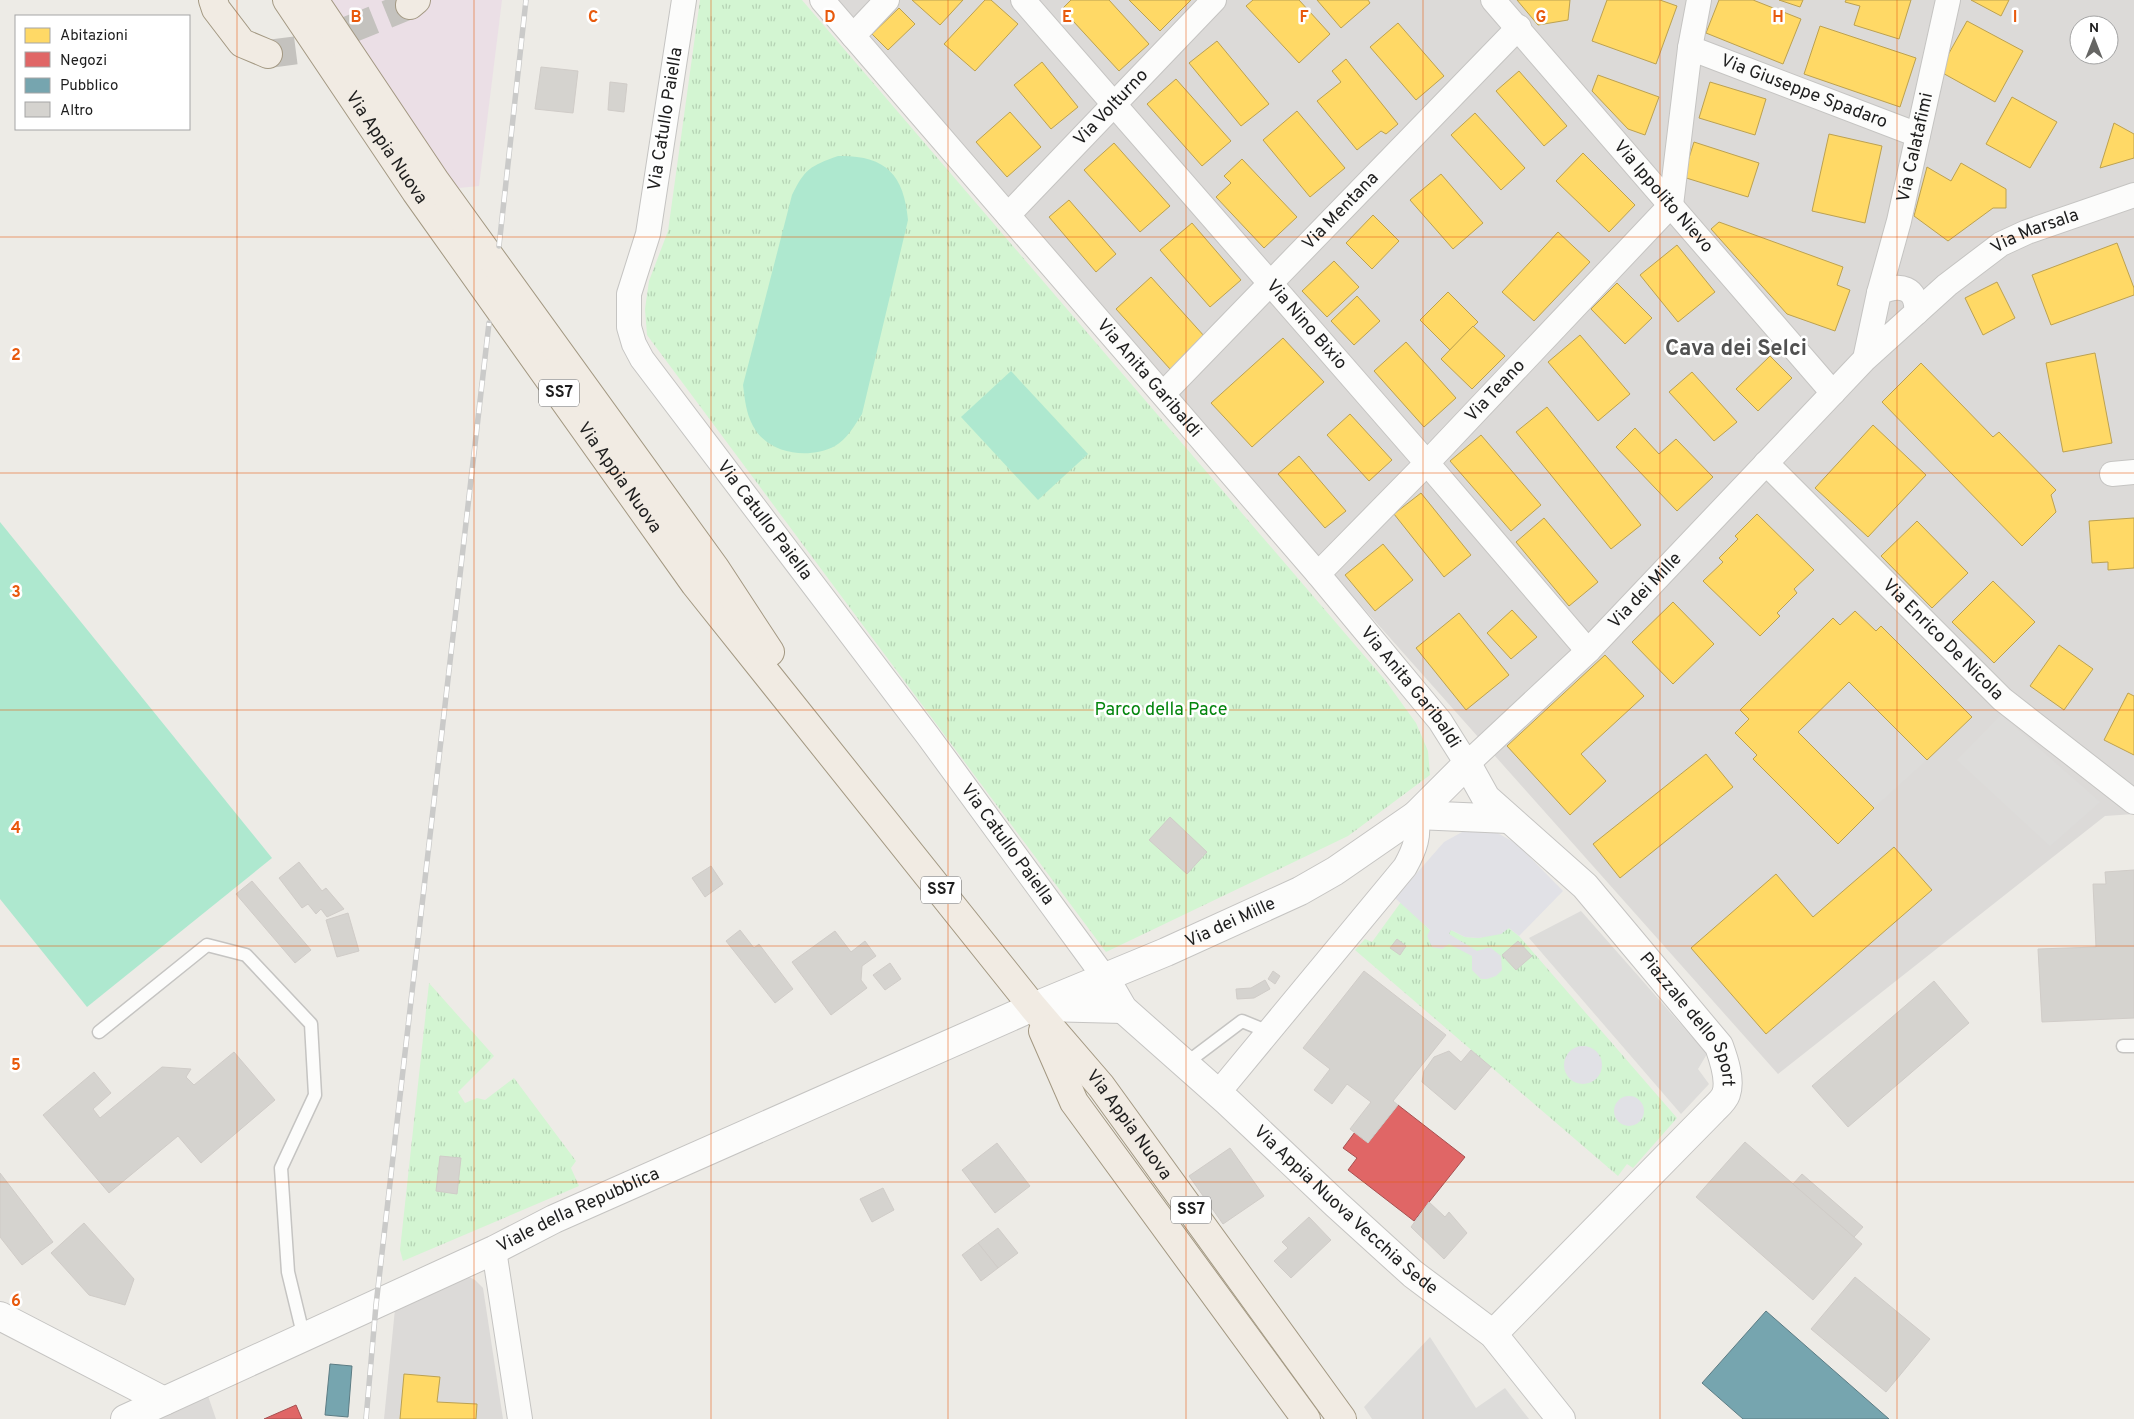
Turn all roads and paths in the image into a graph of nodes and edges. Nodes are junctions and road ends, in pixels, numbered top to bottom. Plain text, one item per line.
1 (213, 0) edge
2 (287, 0) edge
3 (314, 0) edge
4 (684, 0) edge
5 (822, 0) edge
6 (887, 0) edge
7 (1023, 0) edge
8 (1214, 0) edge
9 (1493, 0) edge
10 (1699, 0) edge
11 (1948, 0) edge
12 (1519, 28) junction
13 (853, 36) junction
14 (1690, 48) junction
15 (268, 54) tunnel mouth
16 (1114, 104) junction
17 (1918, 136) junction
18 (2134, 194) edge
19 (1671, 205) junction
20 (1008, 215) junction
21 (1270, 283) junction
22 (1947, 285) junction
23 (1907, 289) junction
24 (1879, 293) junction
25 (1916, 313) junction
26 (1865, 359) junction
27 (1833, 393) junction
28 (1163, 394) junction
29 (1427, 463) junction
30 (1766, 463) junction
31 (1318, 574) junction
32 (1588, 651) junction
33 (1467, 764) junction
34 (848, 774) junction
35 (2134, 802) edge
36 (1416, 815) junction
37 (1509, 819) junction
38 (1105, 978) junction
39 (1033, 1007) junction
40 (1123, 1009) junction
41 (99, 1032) dead end
42 (1269, 1032) junction
43 (1185, 1064) junction
44 (1218, 1094) junction
45 (494, 1250) junction
46 (0, 1316) edge
47 (1493, 1334) junction
48 (304, 1338) junction
49 (164, 1401) junction
50 (126, 1419) edge
51 (520, 1419) edge
52 (1306, 1419) edge
53 (1342, 1419) edge
54 (1561, 1419) edge

1 - 15 main road
2 - 34 main road, Via Appia Nuova / SS7
3 - 34 main road, Via Appia Nuova / SS7
4 - 38 street, Via Catullo Paiella
5 - 13 street, Via Anita Garibaldi
6 - 13 street
7 - 16 street, Via Nino Bixio
8 - 16 street, Via Volturno
9 - 12 street, Via Ippolito Nievo
10 - 14 street
11 - 17 street, Via Calatafimi
12 - 19 street, Via Ippolito Nievo
12 - 21 street, Via Mentana
13 - 20 street, Via Anita Garibaldi
14 - 17 street, Via Giuseppe Spadaro
14 - 19 street
16 - 20 street, Via Volturno
16 - 21 street, Via Nino Bixio
17 - 24 street, Via Calatafimi
18 - 22 street, Via Marsala
19 - 27 street, Via Ippolito Nievo
19 - 29 street, Via Teano
20 - 28 street, Via Anita Garibaldi
21 - 28 street, Via Mentana
21 - 29 street, Via Nino Bixio
22 - 23 street, Via Marsala
22 - 25 street, Via Marsala
23 - 24 street
23 - 25 street
24 - 26 street
25 - 26 street, Via dei Mille
26 - 27 street, Via dei Mille
27 - 30 street, Via dei Mille
28 - 31 street, Via Anita Garibaldi
29 - 31 street, Via Teano
29 - 32 street, Via Nino Bixio
30 - 32 street, Via dei Mille
30 - 35 street, Via Enrico De Nicola
31 - 33 street, Via Anita Garibaldi
32 - 33 street, Via dei Mille
33 - 36 street, Via dei Mille
33 - 37 street, Piazzale dello Sport
34 - 39 main road, Via Appia Nuova / SS7
36 - 37 street
36 - 38 street, Via dei Mille
36 - 42 street
37 - 47 street, Piazzale dello Sport
38 - 39 street, Via dei Mille
38 - 40 street, Via Appia Nuova Vecchia Sede
39 - 40 street
39 - 45 street, Viale della Repubblica
39 - 52 main road, Via Appia Nuova / SS7
39 - 53 main road, Via Appia Nuova / SS7
40 - 43 street, Via Appia Nuova Vecchia Sede
41 - 48 lane
42 - 43 lane
42 - 44 street
43 - 44 street, Via Appia Nuova Vecchia Sede
44 - 47 street, Via Appia Nuova Vecchia Sede
45 - 48 street, Viale della Repubblica
45 - 51 street
46 - 49 street
47 - 54 street, Via Appia Nuova Vecchia Sede
48 - 49 street, Viale della Repubblica
49 - 50 street, Viale della Repubblica

